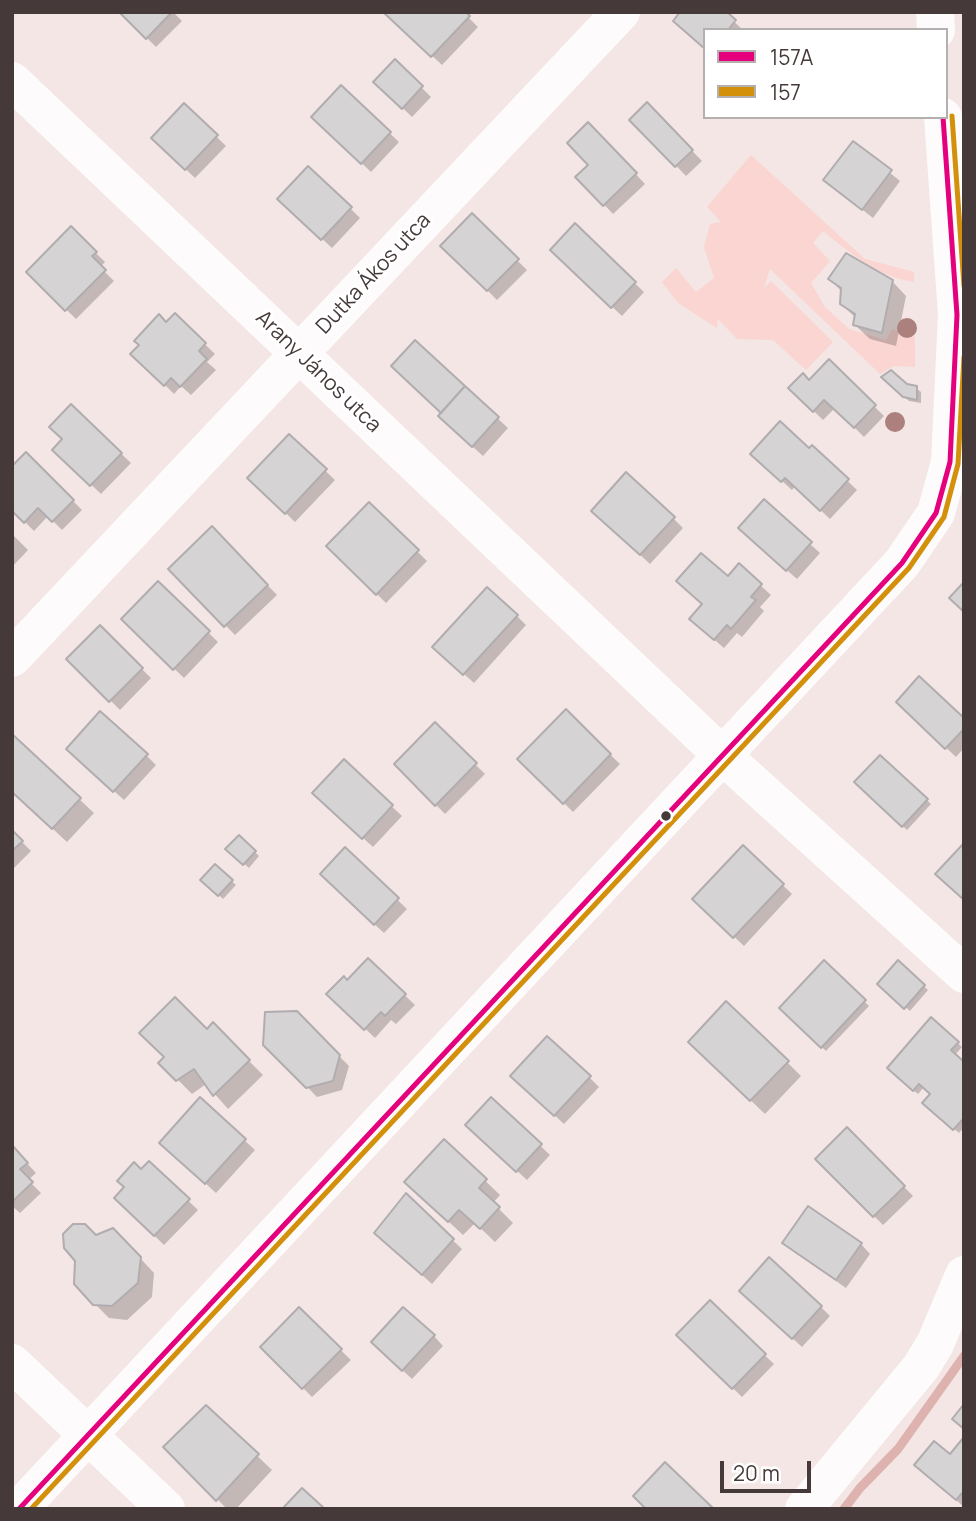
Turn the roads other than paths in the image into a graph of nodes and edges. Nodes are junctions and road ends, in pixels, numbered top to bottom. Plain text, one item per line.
1 (621, 12) edge
2 (12, 81) edge
3 (943, 119) edge
4 (299, 354) junction
5 (12, 658) edge
6 (723, 756) junction
7 (964, 974) edge
8 (964, 1275) edge
9 (12, 1363) edge
10 (89, 1436) junction
11 (19, 1509) edge
12 (166, 1509) edge
13 (804, 1509) edge

1 - 4 street, Dutka Ákos utca
2 - 4 street, Arany János utca
3 - 6 street
4 - 5 street, Dutka Ákos utca
4 - 6 street, Arany János utca
6 - 7 street, Arany János utca
6 - 10 street
8 - 13 street
9 - 10 street
10 - 11 street
10 - 12 street

